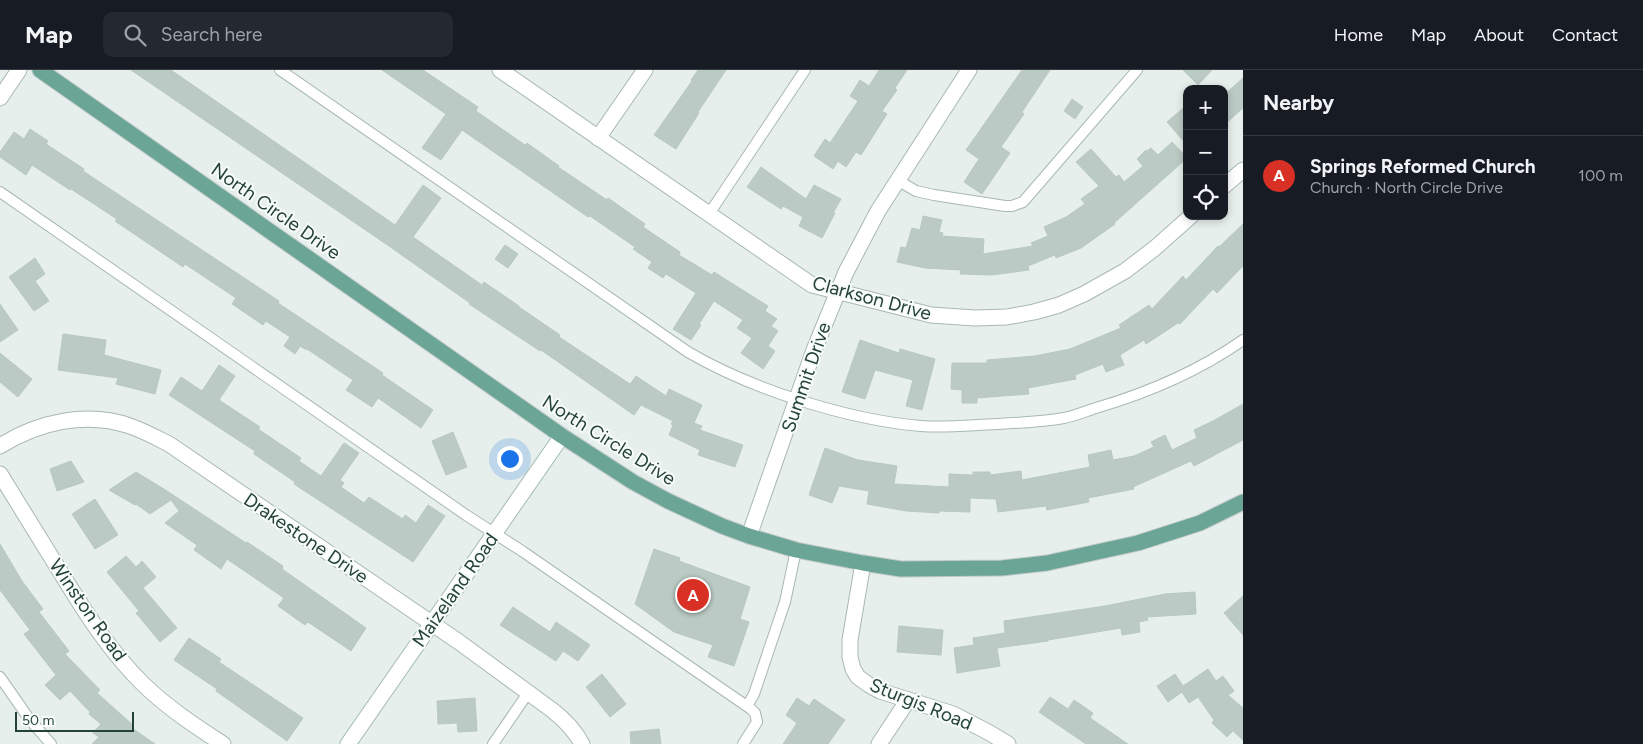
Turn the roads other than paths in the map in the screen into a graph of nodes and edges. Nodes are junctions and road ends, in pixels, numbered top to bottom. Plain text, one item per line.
1 (19, 70) edge
2 (40, 70) edge
3 (280, 70) edge
4 (500, 70) edge
5 (645, 70) edge
6 (805, 70) edge
7 (969, 70) edge
8 (1137, 70) edge
9 (0, 98) edge
10 (598, 138) junction
11 (1243, 170) edge
12 (897, 180) junction
13 (1228, 183) edge
14 (0, 192) edge
15 (709, 214) junction
16 (1186, 220) edge
17 (838, 291) junction
18 (1243, 340) edge
19 (798, 399) junction
20 (562, 436) junction
21 (0, 446) edge
22 (0, 474) edge
23 (1243, 502) edge
24 (495, 533) junction
25 (749, 536) junction
26 (796, 550) junction
27 (862, 563) junction
28 (431, 623) junction
29 (0, 677) edge
30 (528, 693) junction
31 (908, 700) junction
32 (747, 706) junction
33 (51, 744) edge
34 (223, 744) edge
35 (348, 744) edge
36 (493, 744) edge
37 (582, 744) edge
38 (743, 744) edge
39 (879, 744) edge
40 (1008, 744) edge

1 - 9 street
2 - 20 main road, North Circle Drive
3 - 19 lane
4 - 10 street, Clarkson Drive
5 - 10 street
6 - 15 lane
7 - 12 street, Summit Drive
8 - 12 lane
10 - 15 street, Clarkson Drive
11 - 13 street
12 - 17 street, Summit Drive
14 - 24 lane
15 - 17 street, Clarkson Drive
16 - 17 street, Clarkson Drive
17 - 19 street, Summit Drive
18 - 19 lane
19 - 25 street, Summit Drive
20 - 24 street, Maizeland Road
20 - 25 main road, North Circle Drive
21 - 28 street, Drakestone Drive
22 - 34 street, Winston Road
23 - 27 main road, North Circle Drive
24 - 28 street, Maizeland Road
24 - 32 lane
25 - 26 main road, North Circle Drive
26 - 27 main road, North Circle Drive
26 - 32 lane
27 - 31 street, Sturgis Road
28 - 30 street, Drakestone Drive
28 - 35 street, Maizeland Road
29 - 33 lane
30 - 36 lane
30 - 37 street, Drakestone Drive
31 - 39 street
31 - 40 street, Sturgis Road
32 - 38 lane

